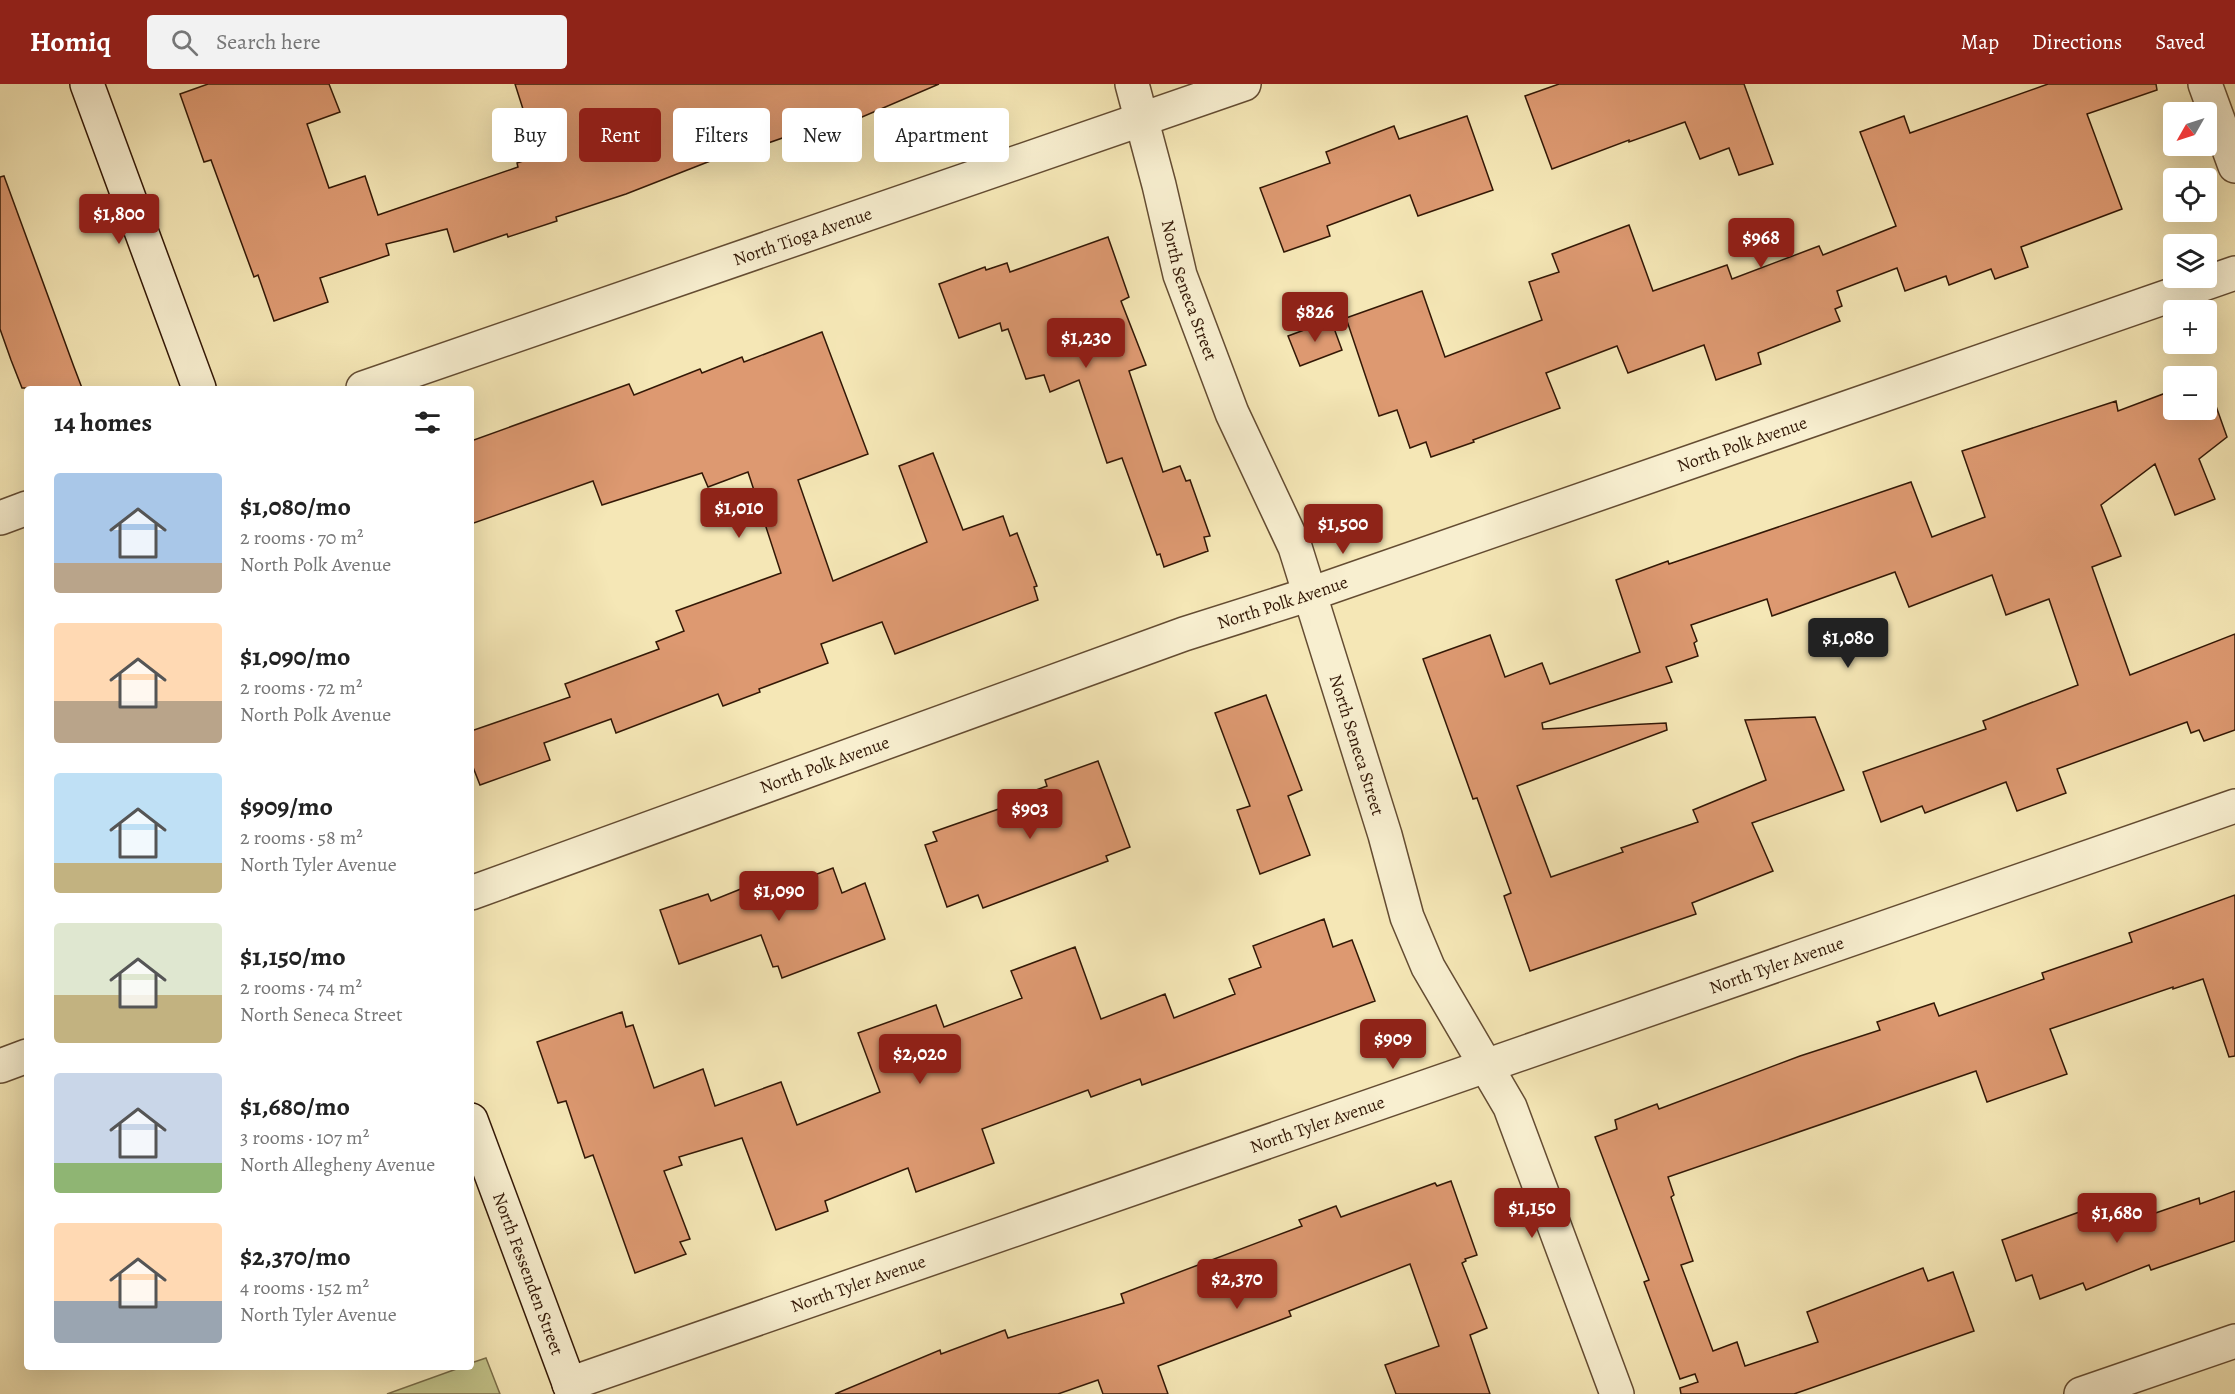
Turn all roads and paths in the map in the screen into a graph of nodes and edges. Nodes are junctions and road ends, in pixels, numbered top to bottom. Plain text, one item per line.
1 (87, 84) edge
2 (1132, 84) edge
3 (1244, 84) edge
4 (2205, 84) edge
5 (1142, 119) junction
6 (2235, 166) edge
7 (2235, 273) edge
8 (198, 386) edge
9 (369, 386) edge
10 (24, 509) edge
11 (0, 518) edge
12 (1310, 594) junction
13 (2235, 806) edge
14 (474, 892) edge
15 (24, 1057) edge
16 (1486, 1065) junction
17 (0, 1066) edge
18 (474, 1128) edge
19 (2235, 1341) edge
20 (571, 1389) edge
21 (1617, 1394) edge
22 (2081, 1394) edge

1 - 8 street
2 - 5 street, North Seneca Street
3 - 5 street, North Tioga Avenue
4 - 6 street
5 - 9 street, North Tioga Avenue
5 - 12 street, North Seneca Street
7 - 12 street, North Polk Avenue
10 - 11 street
12 - 14 street, North Polk Avenue
12 - 16 street, North Seneca Street
13 - 16 street, North Tyler Avenue
15 - 17 street
16 - 20 street, North Tyler Avenue
16 - 21 street, North Seneca Street
18 - 20 street, North Fessenden Street
19 - 22 street

